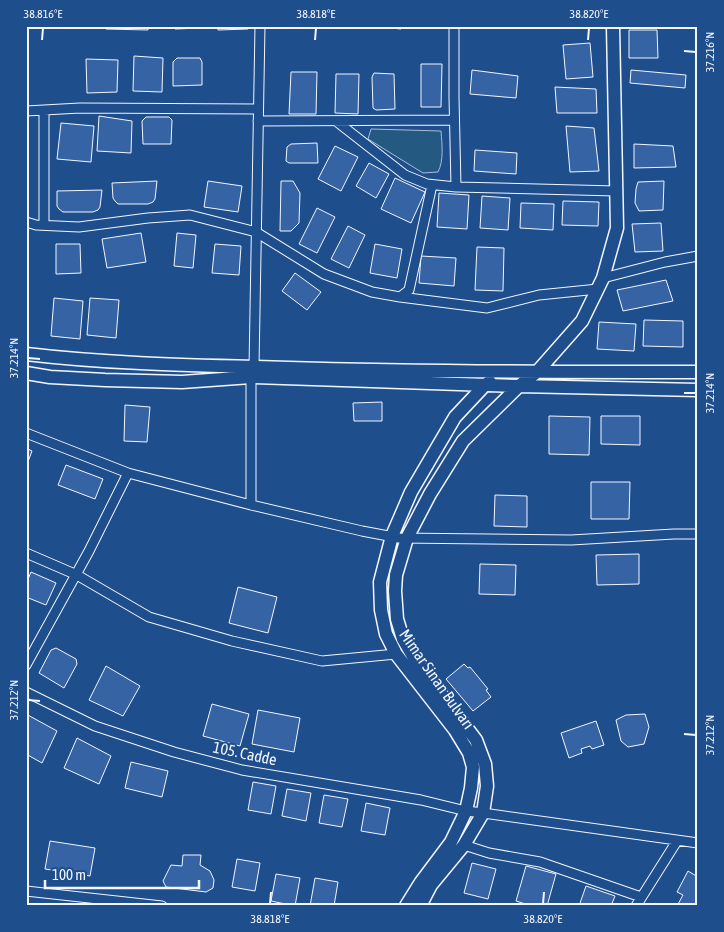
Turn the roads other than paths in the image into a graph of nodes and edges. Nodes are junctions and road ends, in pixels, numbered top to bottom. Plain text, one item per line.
1 (260, 26) edge
2 (454, 26) edge
3 (613, 26) edge
4 (258, 109) junction
5 (26, 110) edge
6 (44, 110) junction
7 (336, 120) junction
8 (454, 120) junction
9 (258, 121) junction
10 (432, 185) junction
11 (456, 187) junction
12 (616, 191) junction
13 (26, 222) edge
14 (44, 225) junction
15 (256, 232) junction
16 (698, 256) edge
17 (600, 283) junction
18 (400, 297) junction
19 (26, 354) edge
20 (253, 372) junction
21 (507, 372) junction
22 (537, 372) junction
23 (698, 372) edge
24 (26, 373) edge
25 (485, 385) junction
26 (520, 386) junction
27 (698, 390) edge
28 (26, 433) edge
29 (128, 473) junction
30 (251, 505) junction
31 (698, 534) edge
32 (392, 536) junction
33 (407, 538) junction
34 (26, 553) edge
35 (76, 575) junction
36 (396, 654) junction
37 (26, 664) edge
38 (26, 692) edge
39 (466, 811) junction
40 (483, 814) junction
41 (678, 840) junction
42 (698, 843) edge
43 (464, 845) junction
44 (26, 891) edge
45 (642, 897) junction
46 (157, 906) edge
47 (162, 906) edge
48 (406, 906) edge
49 (420, 906) edge
50 (636, 906) edge

1 - 4 street
2 - 8 street
3 - 12 main road, Mimar Sinan Bulvarı
4 - 6 street
4 - 9 street
5 - 6 street
6 - 14 street
7 - 8 street
7 - 9 street
7 - 10 street
8 - 11 street
9 - 15 street
10 - 11 street
10 - 18 street
11 - 12 street
12 - 17 main road, Mimar Sinan Bulvarı
13 - 14 street
14 - 15 street
15 - 18 street
15 - 20 street
16 - 17 street
17 - 18 street
17 - 22 main road, Mimar Sinan Bulvarı
19 - 20 main road
20 - 21 main road
20 - 24 main road
20 - 25 main road
20 - 30 street
21 - 22 main road
21 - 25 main road, Mimar Sinan Bulvarı
22 - 23 main road
22 - 26 main road, Mimar Sinan Bulvarı
25 - 26 main road
25 - 32 main road, Mimar Sinan Bulvarı
26 - 27 main road
26 - 33 main road, Mimar Sinan Bulvarı
28 - 29 street
29 - 30 street
29 - 35 street
30 - 32 street
31 - 33 street
32 - 33 street
32 - 36 main road, Mimar Sinan Bulvarı
33 - 40 main road, Mimar Sinan Bulvarı
34 - 35 street
35 - 36 street
35 - 37 street
36 - 39 main road, Mimar Sinan Bulvarı
38 - 39 street, 105. Cadde
39 - 40 street, 105. Cadde
39 - 48 main road, Mimar Sinan Bulvarı
40 - 41 street, 105. Cadde
40 - 43 main road, Mimar Sinan Bulvarı
41 - 42 street, 105. Cadde
41 - 45 street
43 - 45 street
43 - 49 main road, Mimar Sinan Bulvarı
44 - 46 street
45 - 50 street
46 - 47 street

